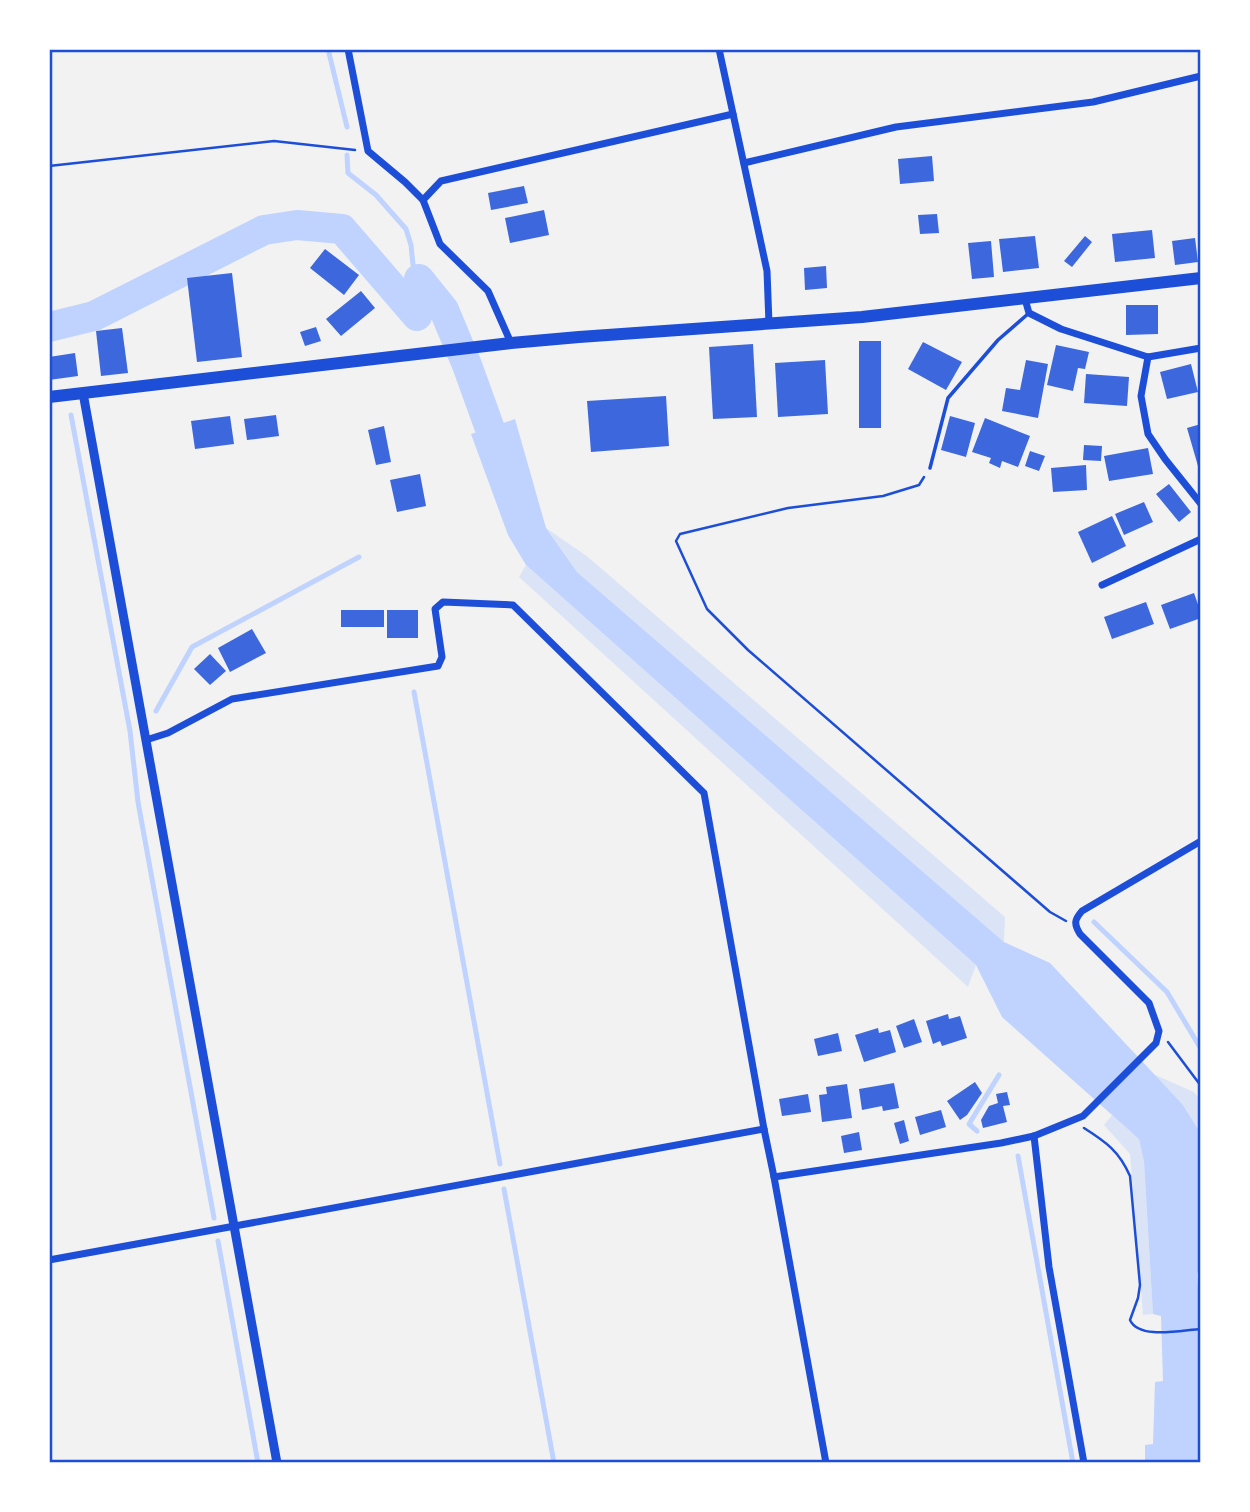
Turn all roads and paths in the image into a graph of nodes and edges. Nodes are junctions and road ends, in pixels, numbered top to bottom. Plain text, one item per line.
1 (348, 49) edge
2 (719, 49) edge
3 (1201, 76) edge
4 (733, 114) junction
5 (368, 151) junction
6 (744, 163) junction
7 (49, 166) edge
8 (423, 200) junction
9 (1201, 278) edge
10 (1025, 299) junction
11 (1029, 313) junction
12 (769, 324) junction
13 (506, 344) junction
14 (1201, 348) edge
15 (1148, 357) junction
16 (83, 393) junction
17 (49, 397) edge
18 (930, 468) joint
19 (1201, 504) edge
20 (1201, 539) edge
21 (1102, 585) dead end
22 (146, 740) junction
23 (1201, 841) edge
24 (1075, 926) junction
25 (1159, 1031) junction
26 (1201, 1086) edge
27 (1072, 1121) junction
28 (764, 1129) junction
29 (1034, 1136) junction
30 (774, 1177) junction
31 (234, 1226) junction
32 (49, 1260) edge
33 (1201, 1329) edge
34 (277, 1463) edge
35 (826, 1463) edge
36 (1084, 1463) edge

1 - 5 street
2 - 4 street
3 - 6 street
4 - 6 street
4 - 8 street
5 - 7 path
5 - 8 street
6 - 12 street
8 - 13 street
9 - 10 main road
10 - 11 street
10 - 12 main road
11 - 15 street
11 - 18 lane
12 - 13 main road
13 - 16 main road
14 - 15 street
15 - 19 street
16 - 17 main road
16 - 22 street
18 - 24 path
20 - 21 street
22 - 28 street
22 - 31 street
23 - 24 street
24 - 25 street
25 - 26 path
25 - 27 street
27 - 29 street
27 - 33 path
28 - 30 street
28 - 31 street
29 - 30 street
29 - 36 street
30 - 35 street
31 - 32 street
31 - 34 street

